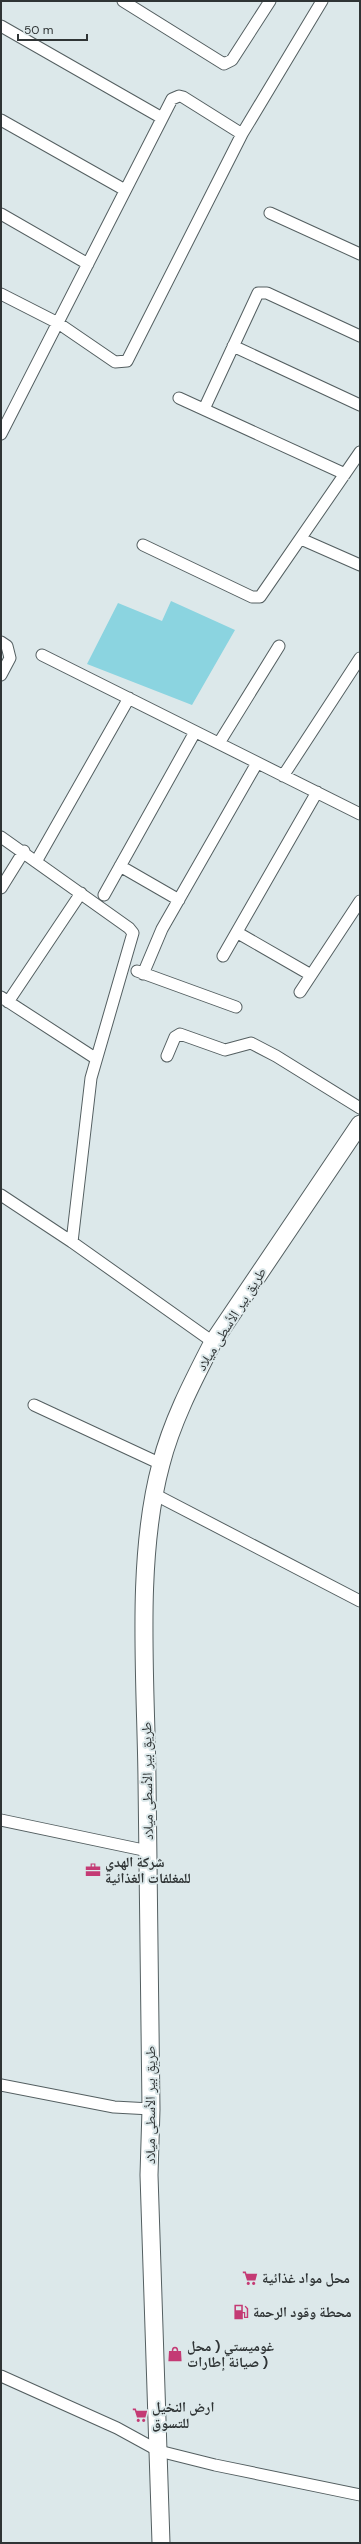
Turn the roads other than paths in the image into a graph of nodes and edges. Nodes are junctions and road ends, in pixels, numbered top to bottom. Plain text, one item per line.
1 (123, 1) edge
2 (270, 1) edge
3 (322, 1) edge
4 (1, 26) edge
5 (162, 118) junction
6 (1, 120) edge
7 (242, 134) junction
8 (124, 190) junction
9 (270, 213) dead end
10 (1, 214) edge
11 (360, 254) edge
12 (88, 264) junction
13 (1, 294) edge
14 (58, 323) junction
15 (360, 336) edge
16 (233, 346) junction
17 (179, 398) dead end
18 (360, 405) edge
19 (204, 409) junction
20 (1, 434) edge
21 (359, 457) edge
22 (345, 474) junction
23 (301, 539) junction
24 (143, 545) dead end
25 (360, 565) edge
26 (1, 642) edge
27 (279, 646) dead end
28 (42, 656) dead end
29 (360, 658) edge
30 (1, 675) edge
31 (129, 698) junction
32 (195, 732) junction
33 (219, 743) junction
34 (257, 762) junction
35 (283, 776) junction
36 (317, 792) junction
37 (360, 814) edge
38 (1, 837) edge
39 (24, 851) junction
40 (37, 860) junction
41 (120, 866) junction
42 (1, 888) edge
43 (81, 893) junction
44 (104, 895) dead end
45 (178, 900) junction
46 (360, 901) edge
47 (238, 933) junction
48 (224, 956) dead end
49 (311, 975) junction
50 (300, 992) dead end
51 (4, 1000) edge
52 (236, 1007) dead end
53 (166, 1056) dead end
54 (95, 1058) junction
55 (360, 1108) edge
56 (360, 1124) edge
57 (1, 1196) edge
58 (72, 1242) junction
59 (214, 1342) junction
60 (34, 1405) dead end
61 (161, 1464) junction
62 (154, 1494) junction
63 (360, 1601) edge
64 (1, 1820) edge
65 (148, 1851) junction
66 (1, 2085) edge
67 (151, 2109) junction
68 (1, 2376) edge
69 (159, 2451) junction
70 (360, 2495) edge
71 (161, 2543) edge

1 - 2 street
3 - 7 street
4 - 5 street
5 - 7 street
5 - 8 street
6 - 8 street
7 - 14 street
8 - 12 street
9 - 11 street
10 - 12 street
12 - 14 street
13 - 14 street
14 - 20 street
15 - 16 street
16 - 18 street
16 - 19 street
17 - 19 street
19 - 22 street
21 - 22 street
22 - 23 street
23 - 24 street
23 - 25 street
26 - 30 street
27 - 33 street
28 - 31 street
29 - 35 street
31 - 32 street
31 - 40 street
32 - 33 street
32 - 41 street
33 - 34 street
34 - 35 street
34 - 45 street
35 - 36 street
36 - 37 street
36 - 47 street
38 - 39 street
39 - 40 street
39 - 42 street
40 - 43 street
41 - 44 street
41 - 45 street
43 - 51 street
43 - 54 street
45 - 52 street
46 - 49 street
47 - 48 street
47 - 49 street
49 - 50 street
51 - 54 street
53 - 55 street
54 - 58 street
56 - 59 main road, طريق بير الأسطى ميلاد
57 - 58 street
58 - 59 street
59 - 61 main road, طريق بير الأسطى ميلاد
60 - 61 street
61 - 62 main road, طريق بير الأسطى ميلاد
62 - 63 street
62 - 65 main road, طريق بير الأسطى ميلاد
64 - 65 street
65 - 67 main road, طريق بير الأسطى ميلاد
66 - 67 street
67 - 69 main road, طريق بير الأسطى ميلاد
68 - 69 street
69 - 70 street
69 - 71 main road, طريق بير الأسطى ميلاد

